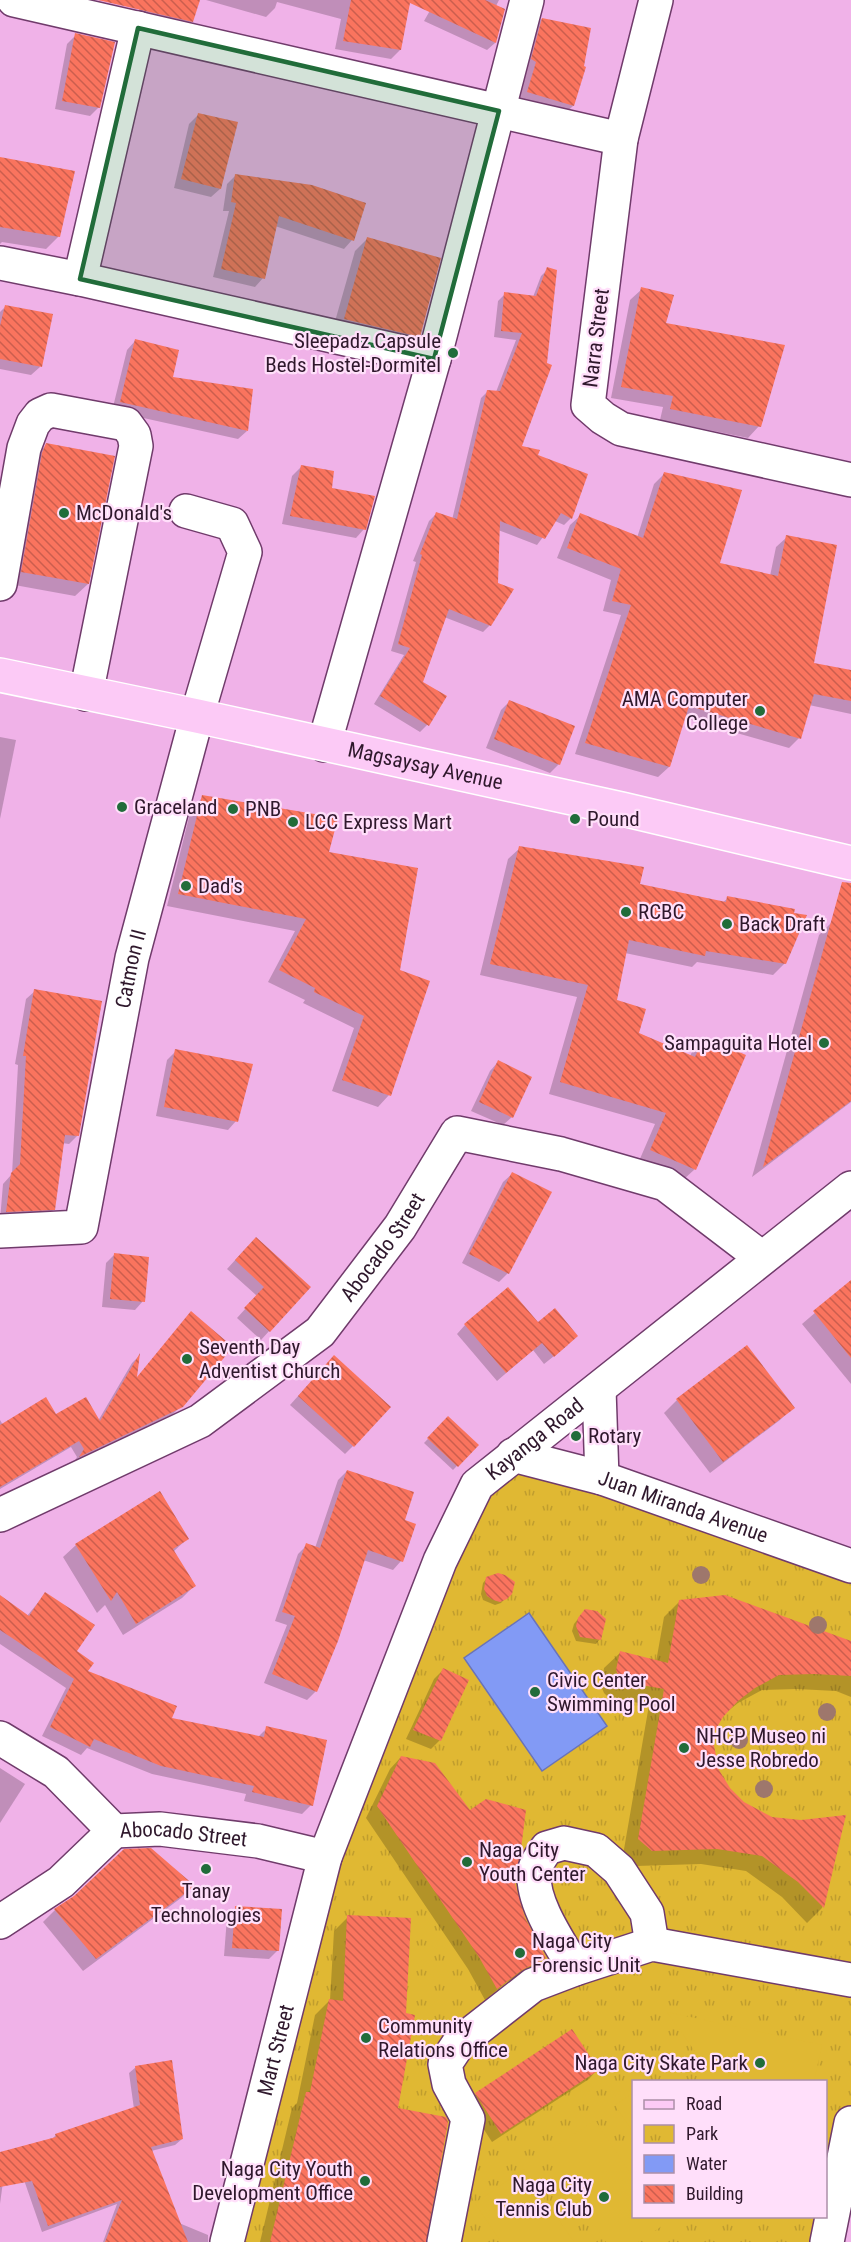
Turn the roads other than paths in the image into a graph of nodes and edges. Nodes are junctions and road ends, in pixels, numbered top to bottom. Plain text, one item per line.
1 (17, 0) edge
2 (527, 0) edge
3 (656, 0) edge
4 (138, 28) junction
5 (498, 111) junction
6 (621, 139) junction
7 (0, 263) edge
8 (80, 279) junction
9 (435, 359) junction
10 (851, 480) edge
11 (186, 511) dead end
12 (0, 584) edge
13 (0, 675) edge
14 (86, 694) junction
15 (197, 716) junction
16 (324, 745) junction
17 (851, 863) edge
18 (851, 1188) edge
19 (0, 1231) edge
20 (762, 1258) junction
21 (599, 1389) junction
22 (513, 1455) junction
23 (602, 1478) junction
24 (0, 1515) edge
25 (851, 1566) edge
26 (0, 1738) edge
27 (114, 1831) junction
28 (325, 1857) junction
29 (0, 1922) edge
30 (652, 1944) junction
31 (574, 1969) junction
32 (851, 1980) edge
33 (851, 2123) edge
34 (227, 2242) edge
35 (444, 2242) edge
36 (827, 2242) edge

1 - 4 street
2 - 5 street
3 - 6 street, Narra Street
4 - 5 street
4 - 8 street
5 - 6 street
5 - 9 street
6 - 10 street, Narra Street
7 - 8 street
8 - 9 street
9 - 16 street
11 - 15 street, Catmon II
12 - 14 street
13 - 14 main road, Magsaysay Avenue
14 - 15 main road, Magsaysay Avenue
15 - 16 main road, Magsaysay Avenue
15 - 19 street, Catmon II
16 - 17 main road, Magsaysay Avenue
18 - 20 street, Kayanga Road
20 - 21 street, Kayanga Road
20 - 24 street, Abocado Street
21 - 22 street, Kayanga Road
21 - 23 street
22 - 23 street, Juan Miranda Avenue
22 - 28 street, Kayanga Road
23 - 25 street, Juan Miranda Avenue
26 - 27 street, Abocado Street
27 - 28 street, Abocado Street
27 - 29 street
28 - 34 street, Mart Street
30 - 31 street
30 - 31 street
30 - 32 street
31 - 35 street
33 - 36 street

